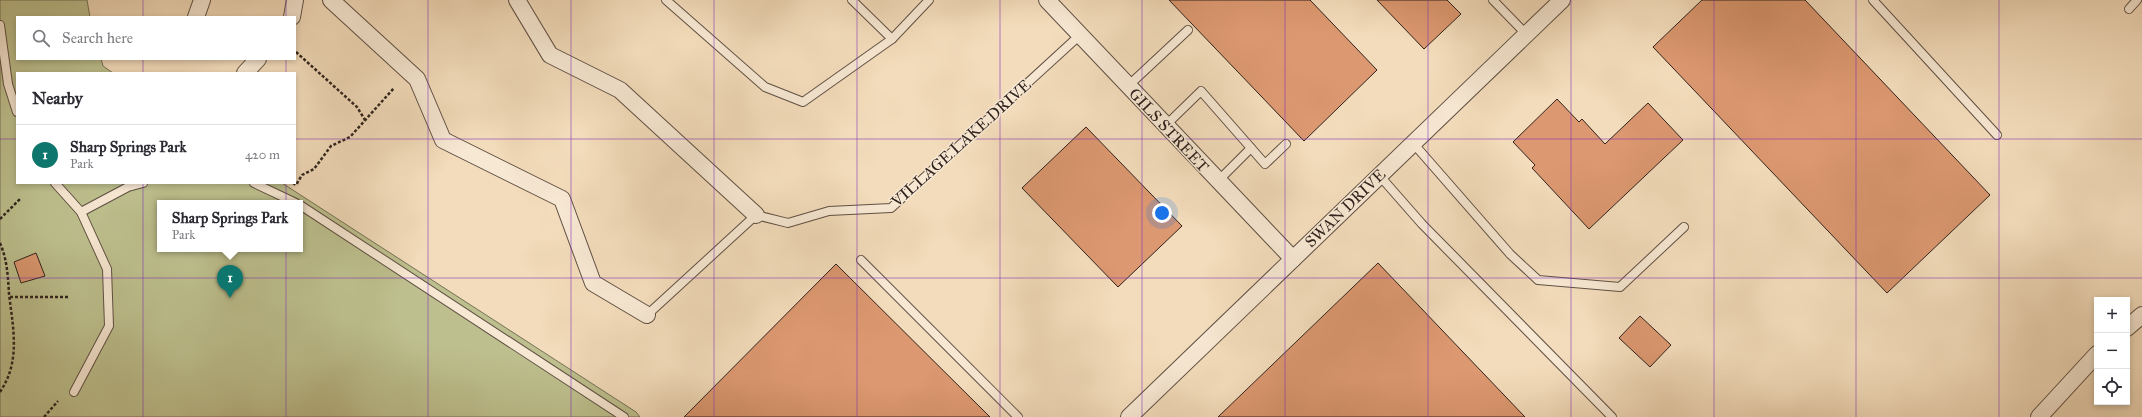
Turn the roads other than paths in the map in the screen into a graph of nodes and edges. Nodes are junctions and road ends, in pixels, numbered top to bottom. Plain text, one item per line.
1 (202, 0) edge
2 (295, 0) edge
3 (330, 0) edge
4 (517, 0) edge
5 (666, 0) edge
6 (852, 0) edge
7 (929, 0) edge
8 (1047, 0) edge
9 (1493, 0) edge
10 (1562, 0) edge
11 (1873, 0) edge
12 (2137, 0) edge
13 (2129, 9) dead end
14 (196, 16) edge
15 (292, 16) edge
16 (0, 25) edge
17 (1188, 30) dead end
18 (1526, 34) junction
19 (1080, 35) junction
20 (892, 39) junction
21 (257, 60) edge
22 (246, 72) edge
23 (1128, 86) junction
24 (16, 109) edge
25 (1165, 126) junction
26 (1996, 135) dead end
27 (1413, 143) junction
28 (1286, 144) dead end
29 (1251, 148) junction
30 (1378, 175) junction
31 (1218, 182) junction
32 (56, 184) edge
33 (139, 184) edge
34 (256, 184) edge
35 (290, 200) edge
36 (303, 207) edge
37 (81, 212) junction
38 (756, 215) junction
39 (1684, 227) dead end
40 (1293, 259) junction
41 (861, 260) dead end
42 (647, 315) joint
43 (2142, 315) edge
44 (2130, 325) edge
45 (2094, 357) edge
46 (74, 392) dead end
47 (624, 417) edge
48 (1018, 417) edge
49 (1129, 417) edge
50 (1612, 417) edge
51 (2039, 417) edge

1 - 14 street
2 - 15 street
3 - 42 street
4 - 38 street, VILLAGE LAKE DRIVE
5 - 20 lane
6 - 20 lane
7 - 20 lane
8 - 19 street, GILS STREET
9 - 18 lane
10 - 18 street, SWAN DRIVE
11 - 26 lane
12 - 13 lane
16 - 24 lane
17 - 23 lane
18 - 27 street, SWAN DRIVE
19 - 23 street, GILS STREET
19 - 38 lane, VILLAGE LAKE DRIVE
21 - 22 street
23 - 25 street, GILS STREET
25 - 29 lane
25 - 31 street, GILS STREET
27 - 30 street, SWAN DRIVE
27 - 39 lane
28 - 29 lane
29 - 31 lane
30 - 40 street, SWAN DRIVE
30 - 50 lane
31 - 40 street, GILS STREET
32 - 37 lane
33 - 37 lane
34 - 35 lane
36 - 47 lane
37 - 46 lane
38 - 42 lane
40 - 49 street, SWAN DRIVE
41 - 48 lane
43 - 44 street
45 - 51 street

